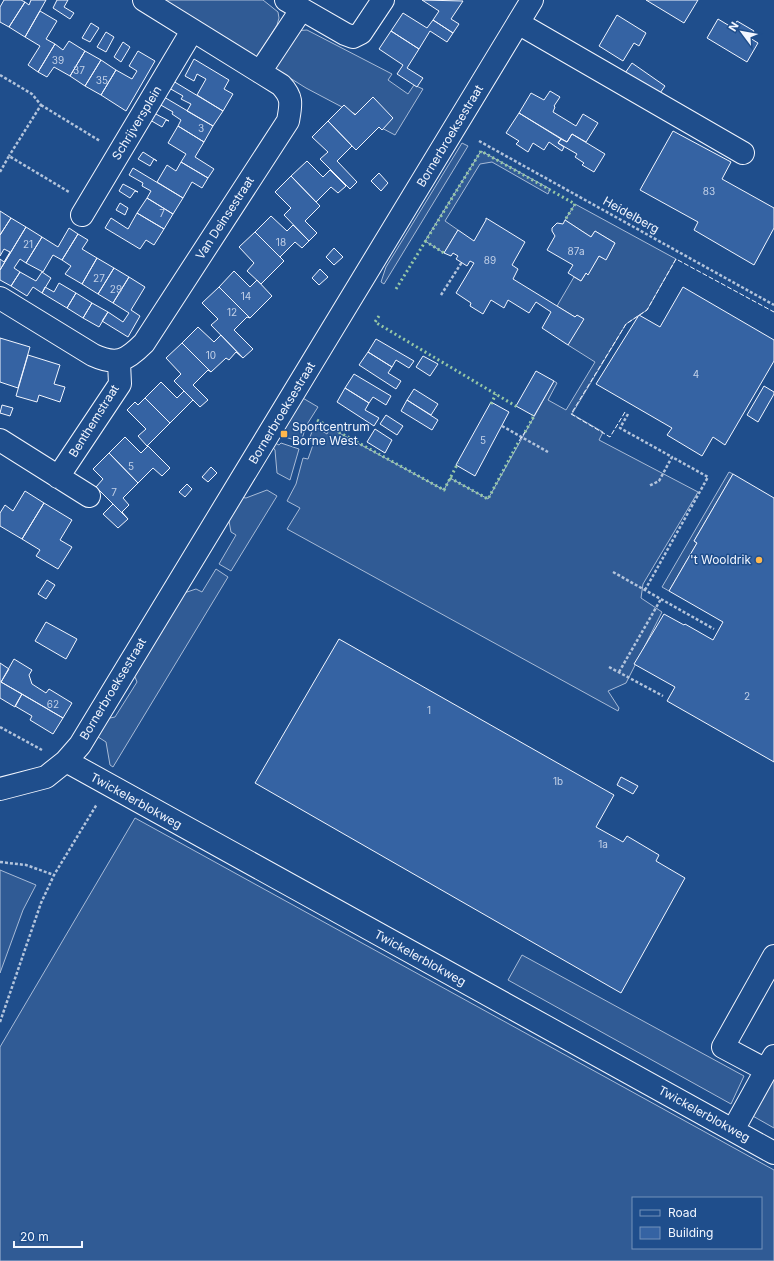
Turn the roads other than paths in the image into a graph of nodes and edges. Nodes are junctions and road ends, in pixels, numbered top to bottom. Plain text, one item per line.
1 (144, 0) edge
2 (383, 0) edge
3 (532, 0) edge
4 (293, 5) edge
5 (518, 23) junction
6 (192, 31) junction
7 (260, 72) junction
8 (743, 153) dead end
9 (85, 210) road end
10 (0, 298) edge
11 (119, 362) junction
12 (0, 440) edge
13 (58, 477) junction
14 (89, 496) dead end
15 (66, 761) junction
16 (0, 789) edge
17 (774, 956) edge
18 (770, 1063) edge
19 (733, 1130) junction
20 (774, 1153) edge

1 - 6 street, Van Deinsestraat
2 - 4 street
3 - 5 street, Bornerbroeksestraat
4 - 7 street
5 - 8 street
5 - 15 street, Bornerbroeksestraat
6 - 7 street, Van Deinsestraat
6 - 9 street, Schrijversplein
7 - 11 street, Van Deinsestraat
10 - 11 street
11 - 13 street, Benthemstraat
12 - 13 street
13 - 14 street
15 - 16 street, Bornerbroeksestraat
15 - 19 street, Twickelerblokweg
17 - 18 street
18 - 19 street
19 - 20 street, Twickelerblokweg

